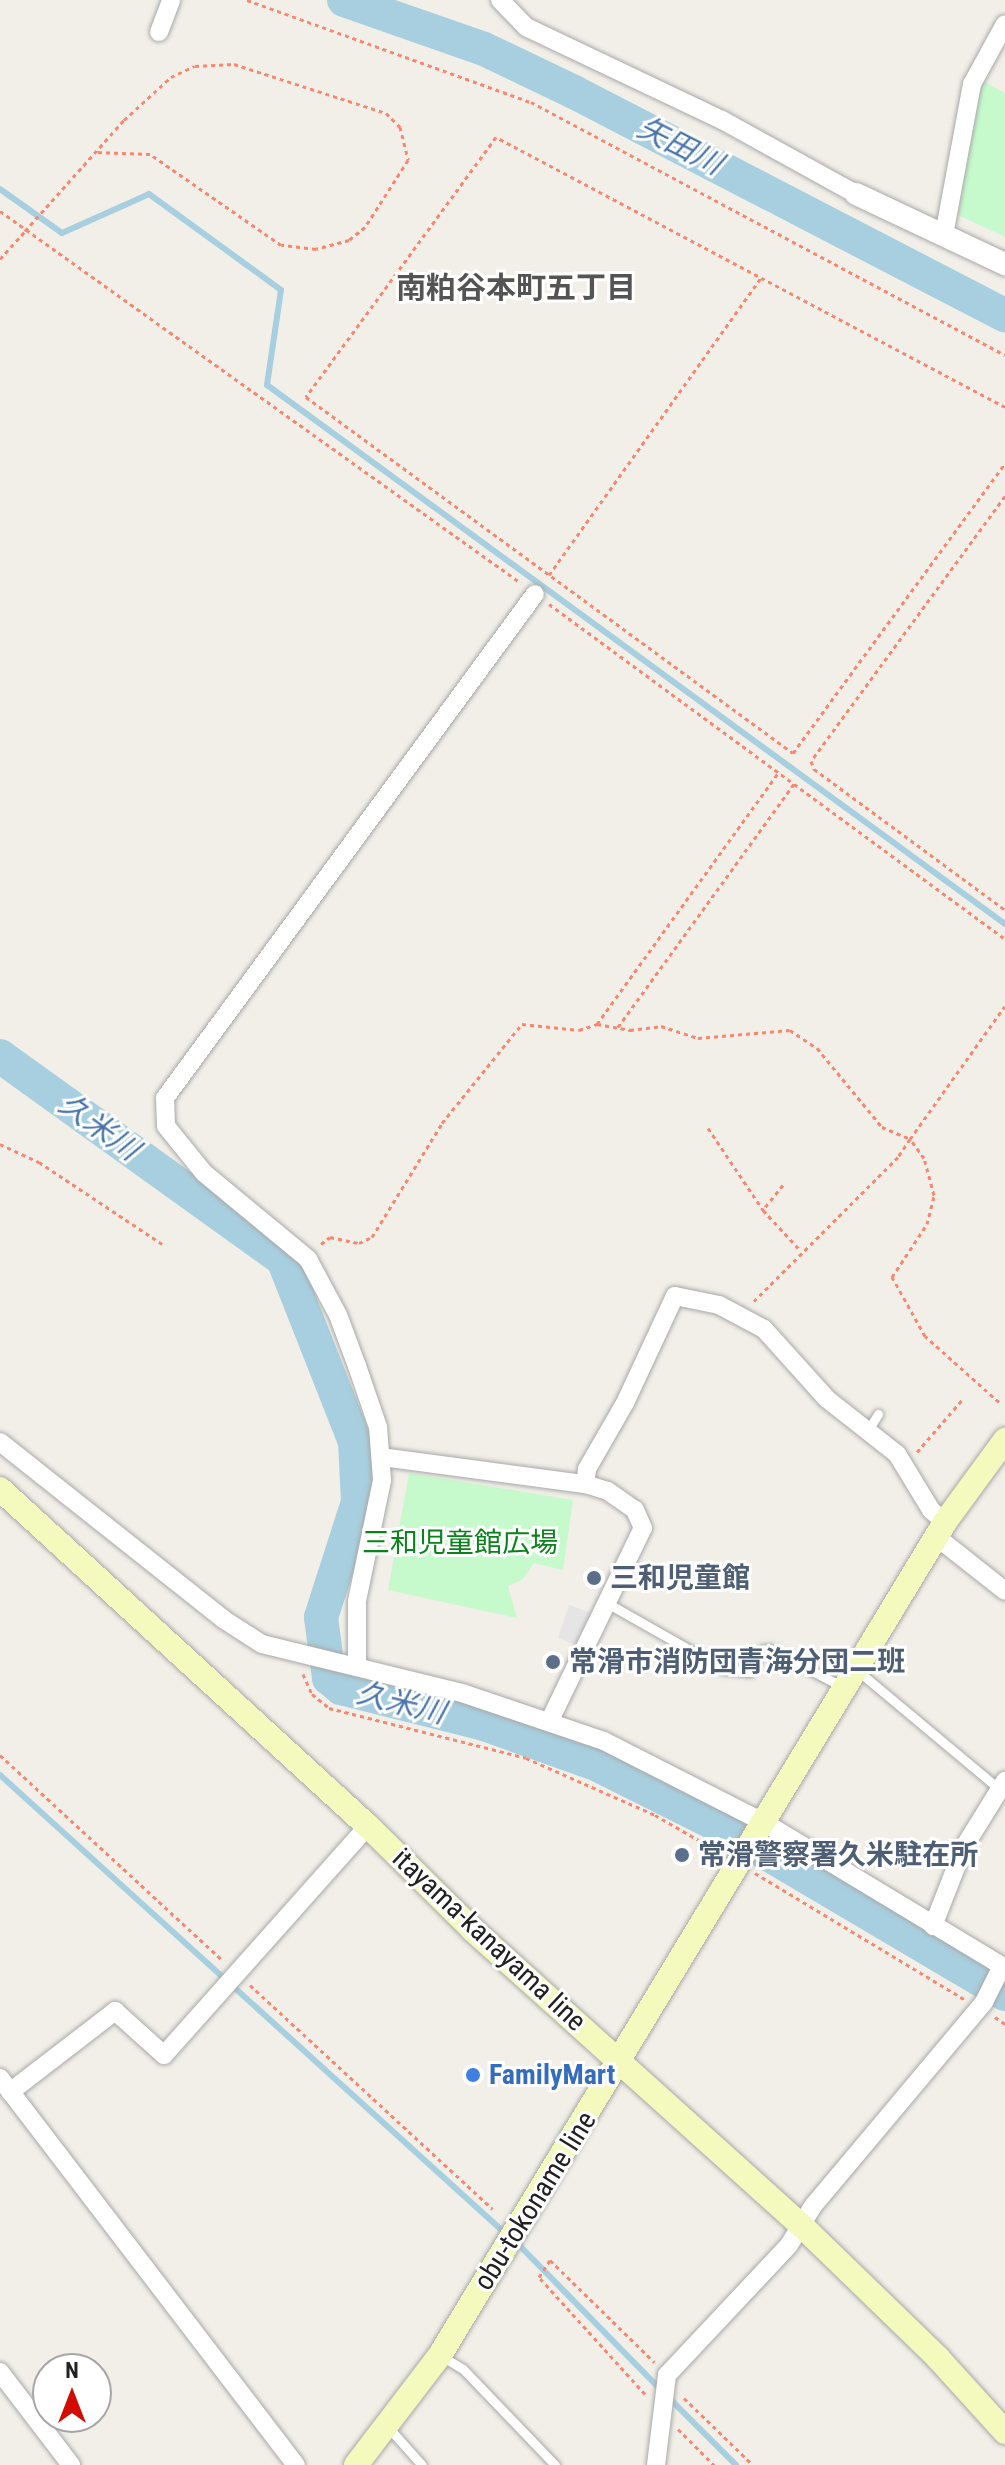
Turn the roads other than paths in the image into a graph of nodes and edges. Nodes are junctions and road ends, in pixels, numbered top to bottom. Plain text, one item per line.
1 (171, 0) edge
2 (500, 0) edge
3 (1005, 24) edge
4 (159, 32) dead end
5 (856, 194) joint
6 (944, 235) junction
7 (1005, 264) edge
8 (535, 594) road end
9 (1005, 1440) edge
10 (0, 1442) edge
11 (382, 1457) junction
12 (585, 1484) junction
13 (0, 1489) edge
14 (942, 1530) junction
15 (1005, 1591) edge
16 (607, 1603) junction
17 (357, 1664) junction
18 (852, 1680) junction
19 (550, 1720) junction
20 (1003, 1787) edge
21 (765, 1823) junction
22 (368, 1826) junction
23 (933, 1926) junction
24 (1002, 1969) edge
25 (621, 2060) junction
26 (5, 2085) edge
27 (802, 2226) junction
28 (440, 2355) junction
29 (0, 2372) edge
30 (386, 2425) junction
31 (1005, 2432) edge
32 (71, 2465) edge
33 (296, 2465) edge
34 (356, 2465) edge
35 (422, 2465) edge
36 (555, 2465) edge
37 (656, 2465) edge

1 - 4 street
2 - 5 street
3 - 6 street
5 - 6 street
6 - 7 street
8 - 11 street
9 - 14 main road, obu-tokoname line
10 - 17 street
11 - 12 street
11 - 17 street
12 - 14 street
12 - 16 street
13 - 22 main road, itayama-kanayama line
14 - 15 street
14 - 18 main road, obu-tokoname line
16 - 18 lane
16 - 19 street
17 - 19 street
18 - 20 lane
18 - 21 main road, obu-tokoname line
19 - 21 street
20 - 23 street
21 - 23 street
21 - 25 main road, obu-tokoname line
22 - 25 main road, itayama-kanayama line
22 - 26 street
23 - 24 street
24 - 27 street
25 - 27 main road, itayama-kanayama line
25 - 28 main road, obu-tokoname line
26 - 33 street
27 - 31 main road, itayama-kanayama line
27 - 37 street
28 - 30 main road, obu-tokoname line
28 - 36 lane
29 - 32 street
30 - 34 main road, obu-tokoname line
30 - 35 lane

